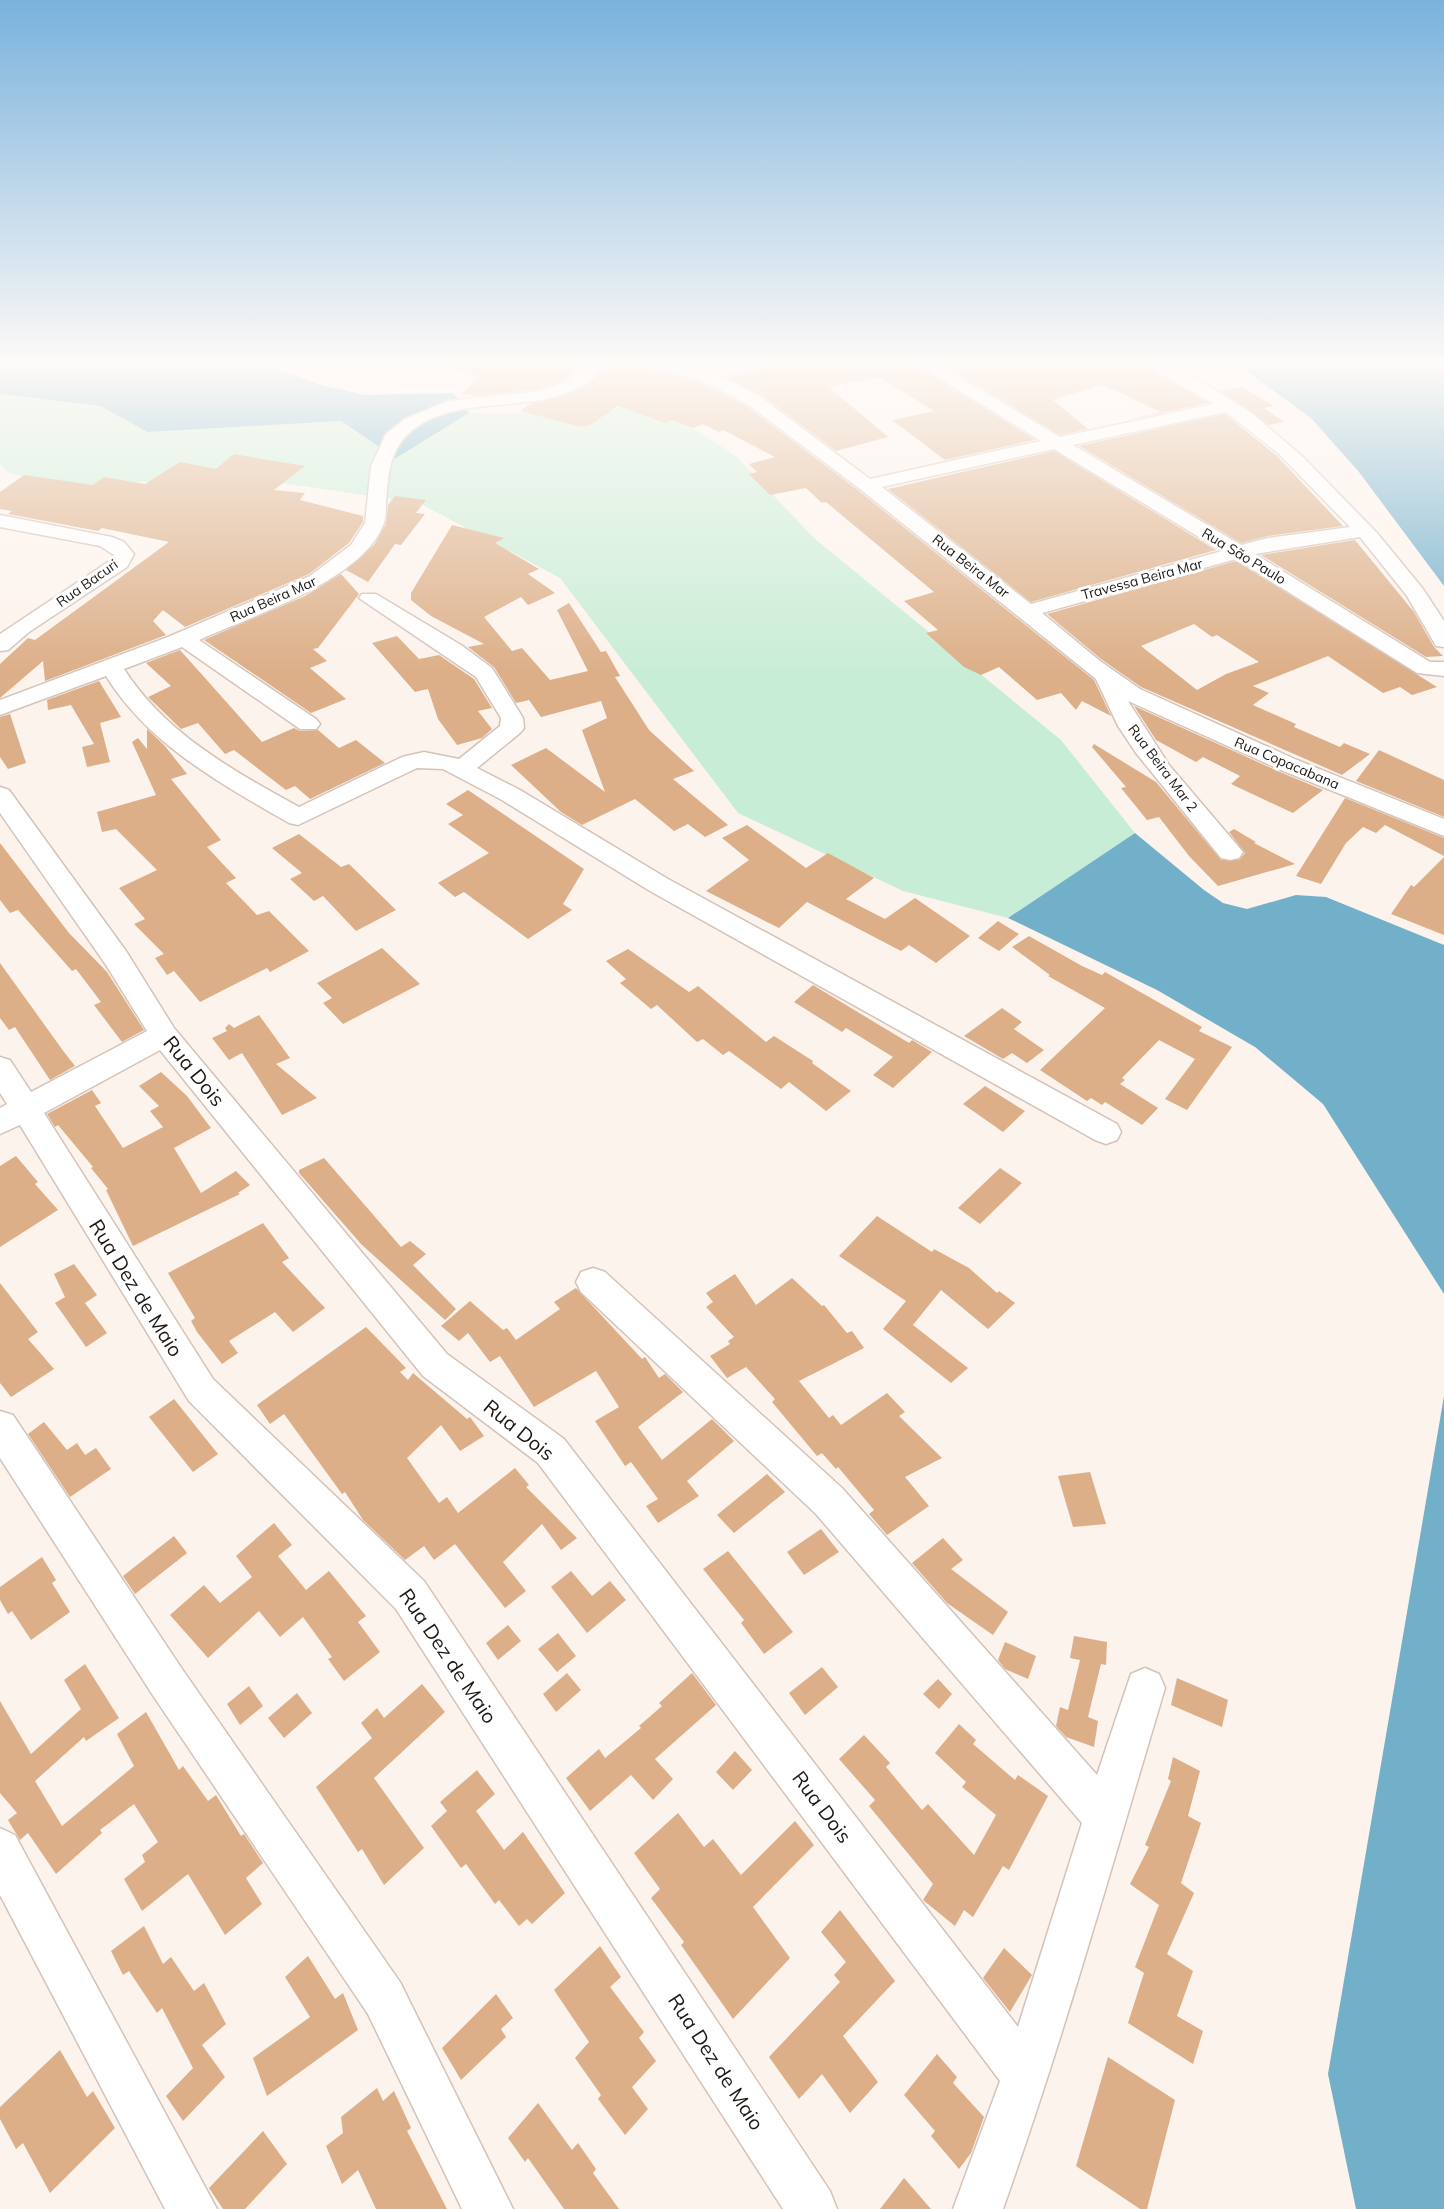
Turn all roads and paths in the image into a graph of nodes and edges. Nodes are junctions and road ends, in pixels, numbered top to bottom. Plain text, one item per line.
1 (380, 465) edge
2 (840, 465) edge
3 (962, 465) edge
4 (1091, 465) edge
5 (1302, 465) edge
6 (867, 485) junction
7 (0, 521) edge
8 (1364, 531) junction
9 (1240, 553) junction
10 (369, 598) dead end
11 (1027, 610) junction
12 (183, 638) junction
13 (1444, 641) edge
14 (0, 645) edge
15 (111, 666) junction
16 (1444, 669) edge
17 (1107, 678) junction
18 (1132, 694) joint
19 (0, 708) edge
20 (308, 723) dead end
21 (461, 769) junction
22 (0, 795) edge
23 (1444, 828) edge
24 (1230, 852) dead end
25 (164, 1035) junction
26 (0, 1068) edge
27 (12, 1115) edge
28 (1106, 1132) dead end
29 (593, 1282) dead end
30 (0, 1427) edge
31 (1145, 1688) dead end
32 (1106, 1818) junction
33 (0, 1850) edge
34 (1026, 2076) junction
35 (192, 2209) edge
36 (488, 2209) edge
37 (812, 2209) edge
38 (978, 2209) edge

1 - 12 street, Rua Beira Mar
2 - 6 street, Rua Beira Mar
3 - 6 street
4 - 9 street, Rua São Paulo
5 - 8 street
6 - 11 street, Rua Beira Mar
7 - 14 street, Rua Bacuri
8 - 9 street, Travessa Beira Mar
8 - 13 street
9 - 11 street, Travessa Beira Mar
9 - 16 street, Rua São Paulo
10 - 21 street
11 - 17 street, Rua Beira Mar
12 - 15 street, Rua Beira Mar
12 - 20 street
15 - 19 street, Rua Beira Mar
15 - 21 street
17 - 18 street, Rua Beira Mar
17 - 24 street, Rua Beira Mar 2
18 - 23 street, Rua Copacabana
21 - 28 street
22 - 25 street, Rua Dois
25 - 27 street
25 - 34 street, Rua Dois
26 - 27 street, Rua Dez de Maio
27 - 37 street, Rua Dez de Maio
29 - 32 street
30 - 36 street
31 - 32 street
32 - 34 street
33 - 35 street
34 - 38 street

